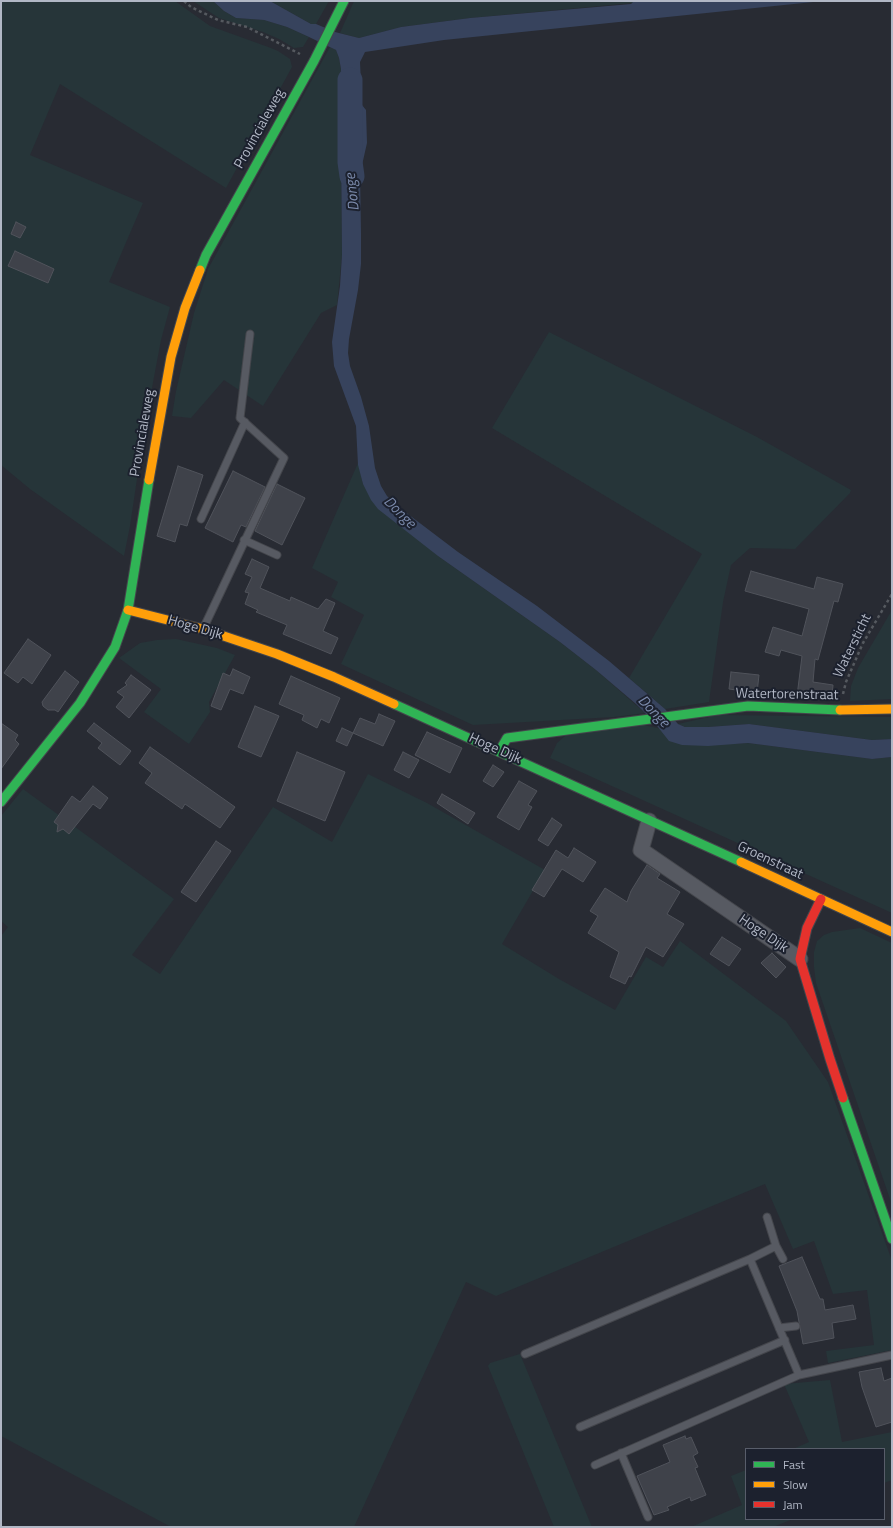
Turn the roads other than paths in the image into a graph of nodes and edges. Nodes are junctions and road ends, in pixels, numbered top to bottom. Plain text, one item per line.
1 (344, 1) edge
2 (250, 334) dead end
3 (245, 422) junction
4 (201, 519) dead end
5 (244, 540) junction
6 (277, 555) dead end
7 (128, 610) junction
8 (203, 629) junction
9 (892, 709) edge
10 (499, 752) junction
11 (1, 802) edge
12 (649, 821) junction
13 (821, 899) junction
14 (892, 932) edge
15 (800, 959) junction
16 (766, 1217) dead end
17 (892, 1239) edge
18 (776, 1246) junction
19 (750, 1259) junction
20 (783, 1259) dead end
21 (796, 1326) dead end
22 (779, 1328) junction
23 (785, 1340) junction
24 (525, 1354) dead end
25 (892, 1355) edge
26 (799, 1375) junction
27 (580, 1428) dead end
28 (621, 1453) junction
29 (595, 1465) dead end
30 (648, 1517) dead end

1 - 7 street, Provincialeweg
2 - 3 lane
3 - 4 lane
3 - 5 lane
5 - 6 lane
5 - 8 lane
7 - 8 street, Hoge Dijk
7 - 11 street, Provincialeweg
8 - 10 street, Hoge Dijk
9 - 10 street, Watertorenstraat
10 - 12 street, Hoge Dijk
12 - 13 street, Groenstraat
12 - 15 street, Hoge Dijk
13 - 14 street, Groenstraat
13 - 15 street
15 - 17 street
16 - 18 lane
18 - 19 lane
18 - 20 lane
19 - 22 lane
19 - 24 lane
21 - 22 lane
22 - 23 lane
23 - 26 lane
23 - 27 lane
25 - 26 lane
26 - 28 lane
28 - 29 lane
28 - 30 lane

